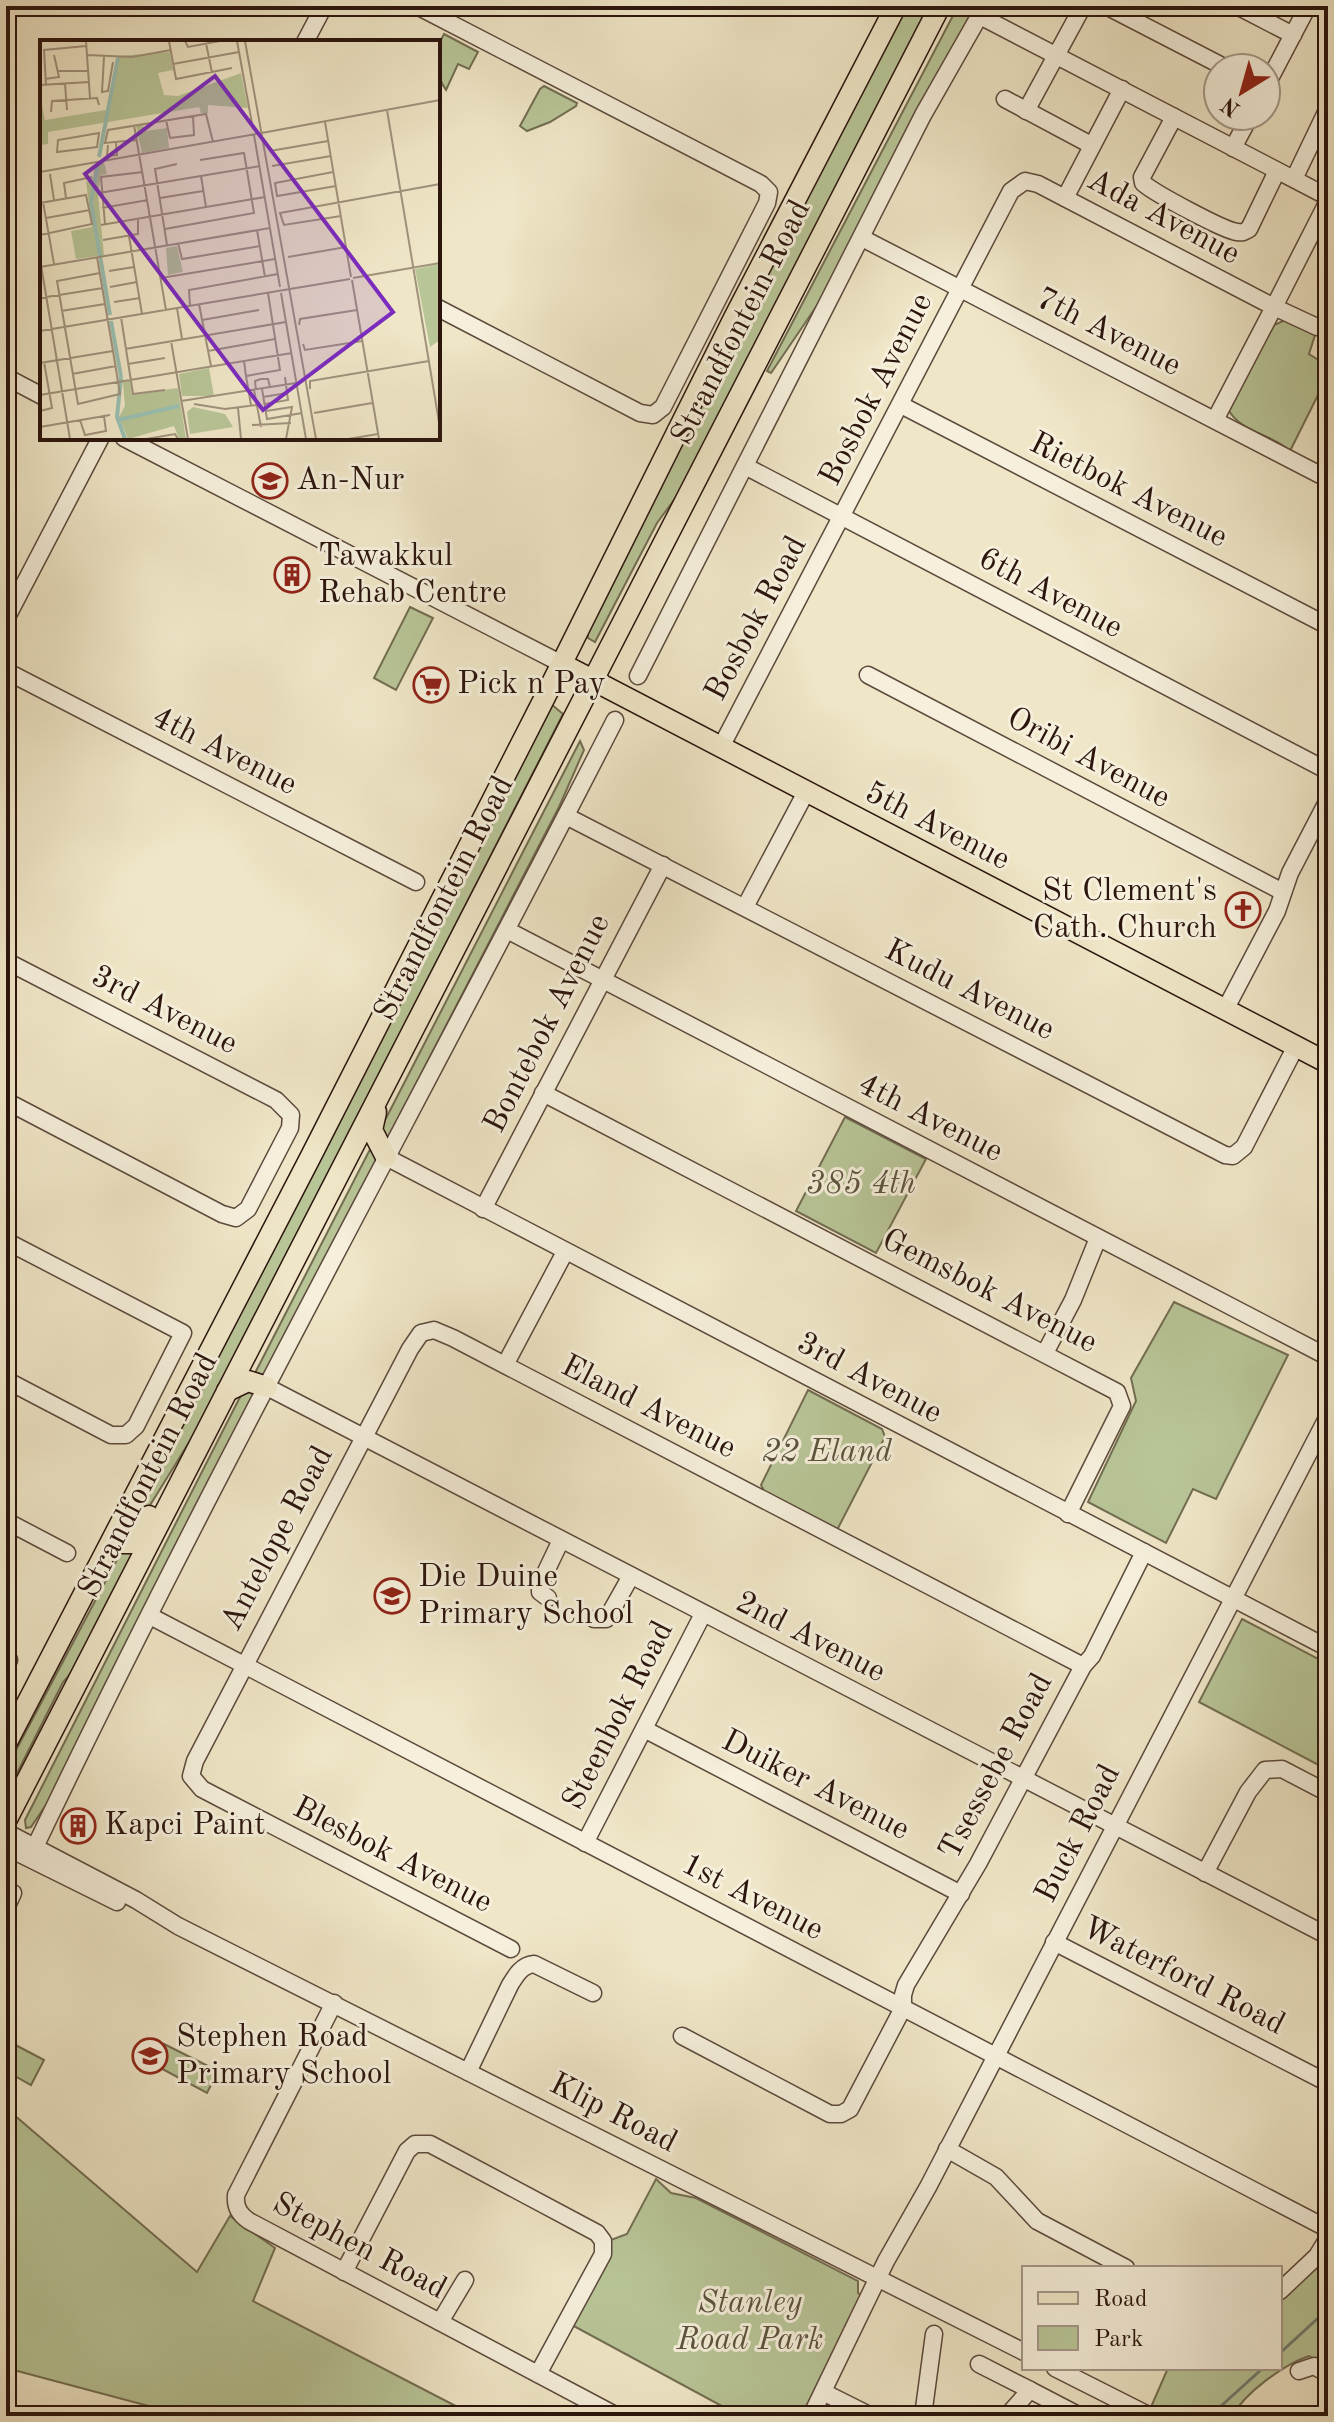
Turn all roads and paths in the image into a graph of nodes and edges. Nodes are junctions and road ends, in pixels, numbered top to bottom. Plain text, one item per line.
1 (324, 6) edge
2 (417, 6) edge
3 (896, 6) edge
4 (940, 6) edge
5 (1083, 6) edge
6 (1106, 6) edge
7 (1237, 6) edge
8 (1308, 6) edge
9 (982, 11) edge
10 (1293, 35) junction
11 (306, 40) edge
12 (1057, 56) junction
13 (1202, 56) edge
14 (1282, 56) edge
15 (1122, 89) junction
16 (1005, 99) dead end
17 (1328, 108) edge
18 (1026, 111) junction
19 (1174, 117) junction
20 (1242, 132) edge
21 (1091, 145) junction
22 (1233, 148) junction
23 (1277, 171) junction
24 (1294, 179) junction
25 (1065, 198) junction
26 (1328, 199) edge
27 (862, 238) junction
28 (961, 289) junction
29 (1274, 307) junction
30 (440, 309) edge
31 (1328, 324) edge
32 (6, 377) edge
33 (40, 395) edge
34 (901, 405) junction
35 (1215, 420) junction
36 (98, 440) edge
37 (128, 440) edge
38 (745, 466) junction
39 (1328, 479) edge
40 (843, 517) junction
41 (6, 619) edge
42 (1328, 626) edge
43 (562, 664) junction
44 (6, 671) edge
45 (868, 675) dead end
46 (638, 676) dead end
47 (592, 679) junction
48 (615, 720) dead end
49 (721, 747) junction
50 (1328, 771) edge
51 (806, 792) junction
52 (1328, 800) edge
53 (566, 816) junction
54 (663, 865) junction
55 (416, 882) dead end
56 (1283, 892) junction
57 (745, 907) junction
58 (507, 930) junction
59 (6, 961) edge
60 (602, 980) junction
61 (1225, 1010) junction
62 (1296, 1046) junction
63 (1328, 1063) edge
64 (382, 1088) junction
65 (543, 1093) junction
66 (6, 1101) edge
67 (386, 1157) junction
68 (483, 1209) junction
69 (1098, 1238) junction
70 (6, 1241) edge
71 (565, 1252) junction
72 (1045, 1353) junction
73 (1328, 1357) edge
74 (505, 1365) junction
75 (6, 1380) edge
76 (267, 1387) junction
77 (222, 1400) junction
78 (1328, 1416) edge
79 (363, 1438) junction
80 (1068, 1514) junction
81 (6, 1521) edge
82 (114, 1539) junction
83 (561, 1540) junction
84 (1144, 1552) junction
85 (67, 1553) dead end
86 (631, 1576) junction
87 (548, 1598) dead end
88 (1232, 1598) junction
89 (703, 1614) junction
90 (150, 1616) junction
91 (594, 1619) dead end
92 (1328, 1648) edge
93 (244, 1666) junction
94 (1083, 1666) junction
95 (644, 1729) junction
96 (6, 1744) edge
97 (1023, 1779) junction
98 (1328, 1793) edge
99 (6, 1821) edge
100 (1114, 1827) junction
101 (6, 1832) edge
102 (585, 1843) junction
103 (6, 1847) edge
104 (35, 1847) junction
105 (1205, 1873) junction
106 (74, 1875) junction
107 (961, 1894) junction
108 (1328, 1936) edge
109 (1054, 1942) junction
110 (511, 1949) dead end
111 (593, 1993) dead end
112 (334, 2003) junction
113 (903, 2008) junction
114 (682, 2036) dead end
115 (996, 2056) junction
116 (468, 2072) junction
117 (1328, 2083) edge
118 (947, 2149) junction
119 (1328, 2229) edge
120 (1328, 2238) edge
121 (1122, 2266) edge
122 (344, 2272) junction
123 (878, 2278) junction
124 (465, 2280) dead end
125 (1282, 2289) edge
126 (440, 2322) junction
127 (934, 2334) dead end
128 (1022, 2351) edge
129 (979, 2364) dead end
130 (1059, 2370) edge
131 (1299, 2371) dead end
132 (538, 2374) junction
133 (1328, 2374) edge
134 (1030, 2390) junction
135 (823, 2392) junction
136 (617, 2416) edge
137 (811, 2416) edge
138 (871, 2416) edge
139 (923, 2416) edge
140 (1007, 2416) edge
141 (1080, 2416) edge
142 (1150, 2416) edge

1 - 11 street
2 - 30 street
3 - 43 main road, Strandfontein Road
4 - 47 main road, Strandfontein Road
5 - 12 street
6 - 13 street
7 - 10 street
8 - 10 street
9 - 12 street
9 - 27 street
10 - 14 street
12 - 15 street
12 - 18 street
15 - 19 street
15 - 21 street
16 - 18 street
17 - 24 street
18 - 21 street
19 - 22 street
19 - 23 street
20 - 22 street
21 - 25 street
22 - 23 street
23 - 24 street
24 - 26 street
25 - 28 street, Ada Avenue
25 - 29 street, Ada Avenue
26 - 29 street
27 - 28 street, 7th Avenue
27 - 38 street
28 - 34 street, Bosbok Avenue
28 - 35 street, 7th Avenue
29 - 31 street, Ada Avenue
29 - 35 street
32 - 33 street
34 - 40 street, Bosbok Avenue
34 - 42 street, Rietbok Avenue
35 - 39 street, 7th Avenue
36 - 41 street
37 - 43 street
38 - 40 street, 6th Avenue
38 - 46 street
40 - 49 street, Bosbok Road
40 - 50 street, 6th Avenue
43 - 47 main road, 5th Avenue
43 - 82 main road, Strandfontein Road
44 - 55 street, 4th Avenue
45 - 56 street, Oribi Avenue
47 - 49 main road, 5th Avenue
47 - 64 main road, Strandfontein Road
48 - 53 street, Strandfontein Road
49 - 51 main road, 5th Avenue
51 - 57 street
51 - 61 main road, 5th Avenue
52 - 56 street
53 - 54 street, Kudu Avenue
53 - 58 street, Strandfontein Road
54 - 57 street, Kudu Avenue
54 - 60 street, Bontebok Avenue
56 - 61 street
57 - 62 street, Kudu Avenue
58 - 60 street, 4th Avenue
58 - 67 street, Strandfontein Road
59 - 66 street, 3rd Avenue
60 - 65 street, Bontebok Avenue
60 - 69 street, 4th Avenue
61 - 62 main road, 5th Avenue
62 - 63 main road, 5th Avenue
64 - 67 main road
64 - 77 main road, Strandfontein Road
65 - 68 street, Bontebok Avenue
65 - 72 street, Gemsbok Avenue
67 - 68 street, 3rd Avenue
67 - 76 street, Strandfontein Road
68 - 71 street, 3rd Avenue
69 - 72 street
69 - 73 street, 4th Avenue
70 - 75 street
71 - 74 street
71 - 80 street, 3rd Avenue
72 - 80 street, Gemsbok Avenue
74 - 79 street, Eland Avenue
74 - 94 street, Eland Avenue
76 - 77 main road
76 - 79 street, 2nd Avenue
76 - 90 street, Strandfontein Road
77 - 82 main road
77 - 99 main road, Strandfontein Road
78 - 88 street, Buck Road
79 - 83 street, 2nd Avenue
79 - 93 street, Antelope Road
80 - 84 street, 3rd Avenue
81 - 85 street
82 - 96 main road, Strandfontein Road
83 - 86 street, 2nd Avenue
83 - 87 street
84 - 88 street, 3rd Avenue
84 - 94 street, Tsessebe Road
86 - 89 street, 2nd Avenue
86 - 91 street
88 - 92 street, 3rd Avenue
88 - 100 street, Buck Road
89 - 95 street, Steenbok Road
89 - 97 street, 2nd Avenue
90 - 93 street, 1st Avenue
90 - 104 street, Strandfontein Road
93 - 102 street, 1st Avenue
93 - 110 street, Blesbok Avenue
94 - 97 street, Tsessebe Road
95 - 102 street, Steenbok Road
95 - 107 street, Duiker Avenue
97 - 100 street, 2nd Avenue
97 - 107 street, Tsessebe Road
98 - 105 street
100 - 105 street, 2nd Avenue
100 - 109 street, Buck Road
101 - 104 street, Klip Road
102 - 113 street, 1st Avenue
103 - 106 street, Klip Road
104 - 106 street, Klip Road
105 - 108 street, 2nd Avenue
106 - 112 street, Klip Road
107 - 113 street, Tsessebe Road
109 - 115 street, Buck Road
109 - 117 street, Waterford Road
111 - 116 street
112 - 116 street, Klip Road
112 - 122 street, Stephen Road
113 - 114 street
113 - 115 street, 1st Avenue
115 - 118 street, Buck Road
115 - 119 street, 1st Avenue
116 - 123 street, Klip Road
118 - 121 street
118 - 123 street, Buck Road
120 - 125 street
122 - 126 street, Stephen Road
122 - 132 street
123 - 128 street, Klip Road
123 - 135 street, Buck Road
124 - 126 street
126 - 132 street, Stephen Road
127 - 139 street
129 - 134 street
130 - 142 street
131 - 133 street
132 - 136 street, Stephen Road
134 - 140 street
134 - 141 street
135 - 137 street, Buck Road
135 - 138 street

